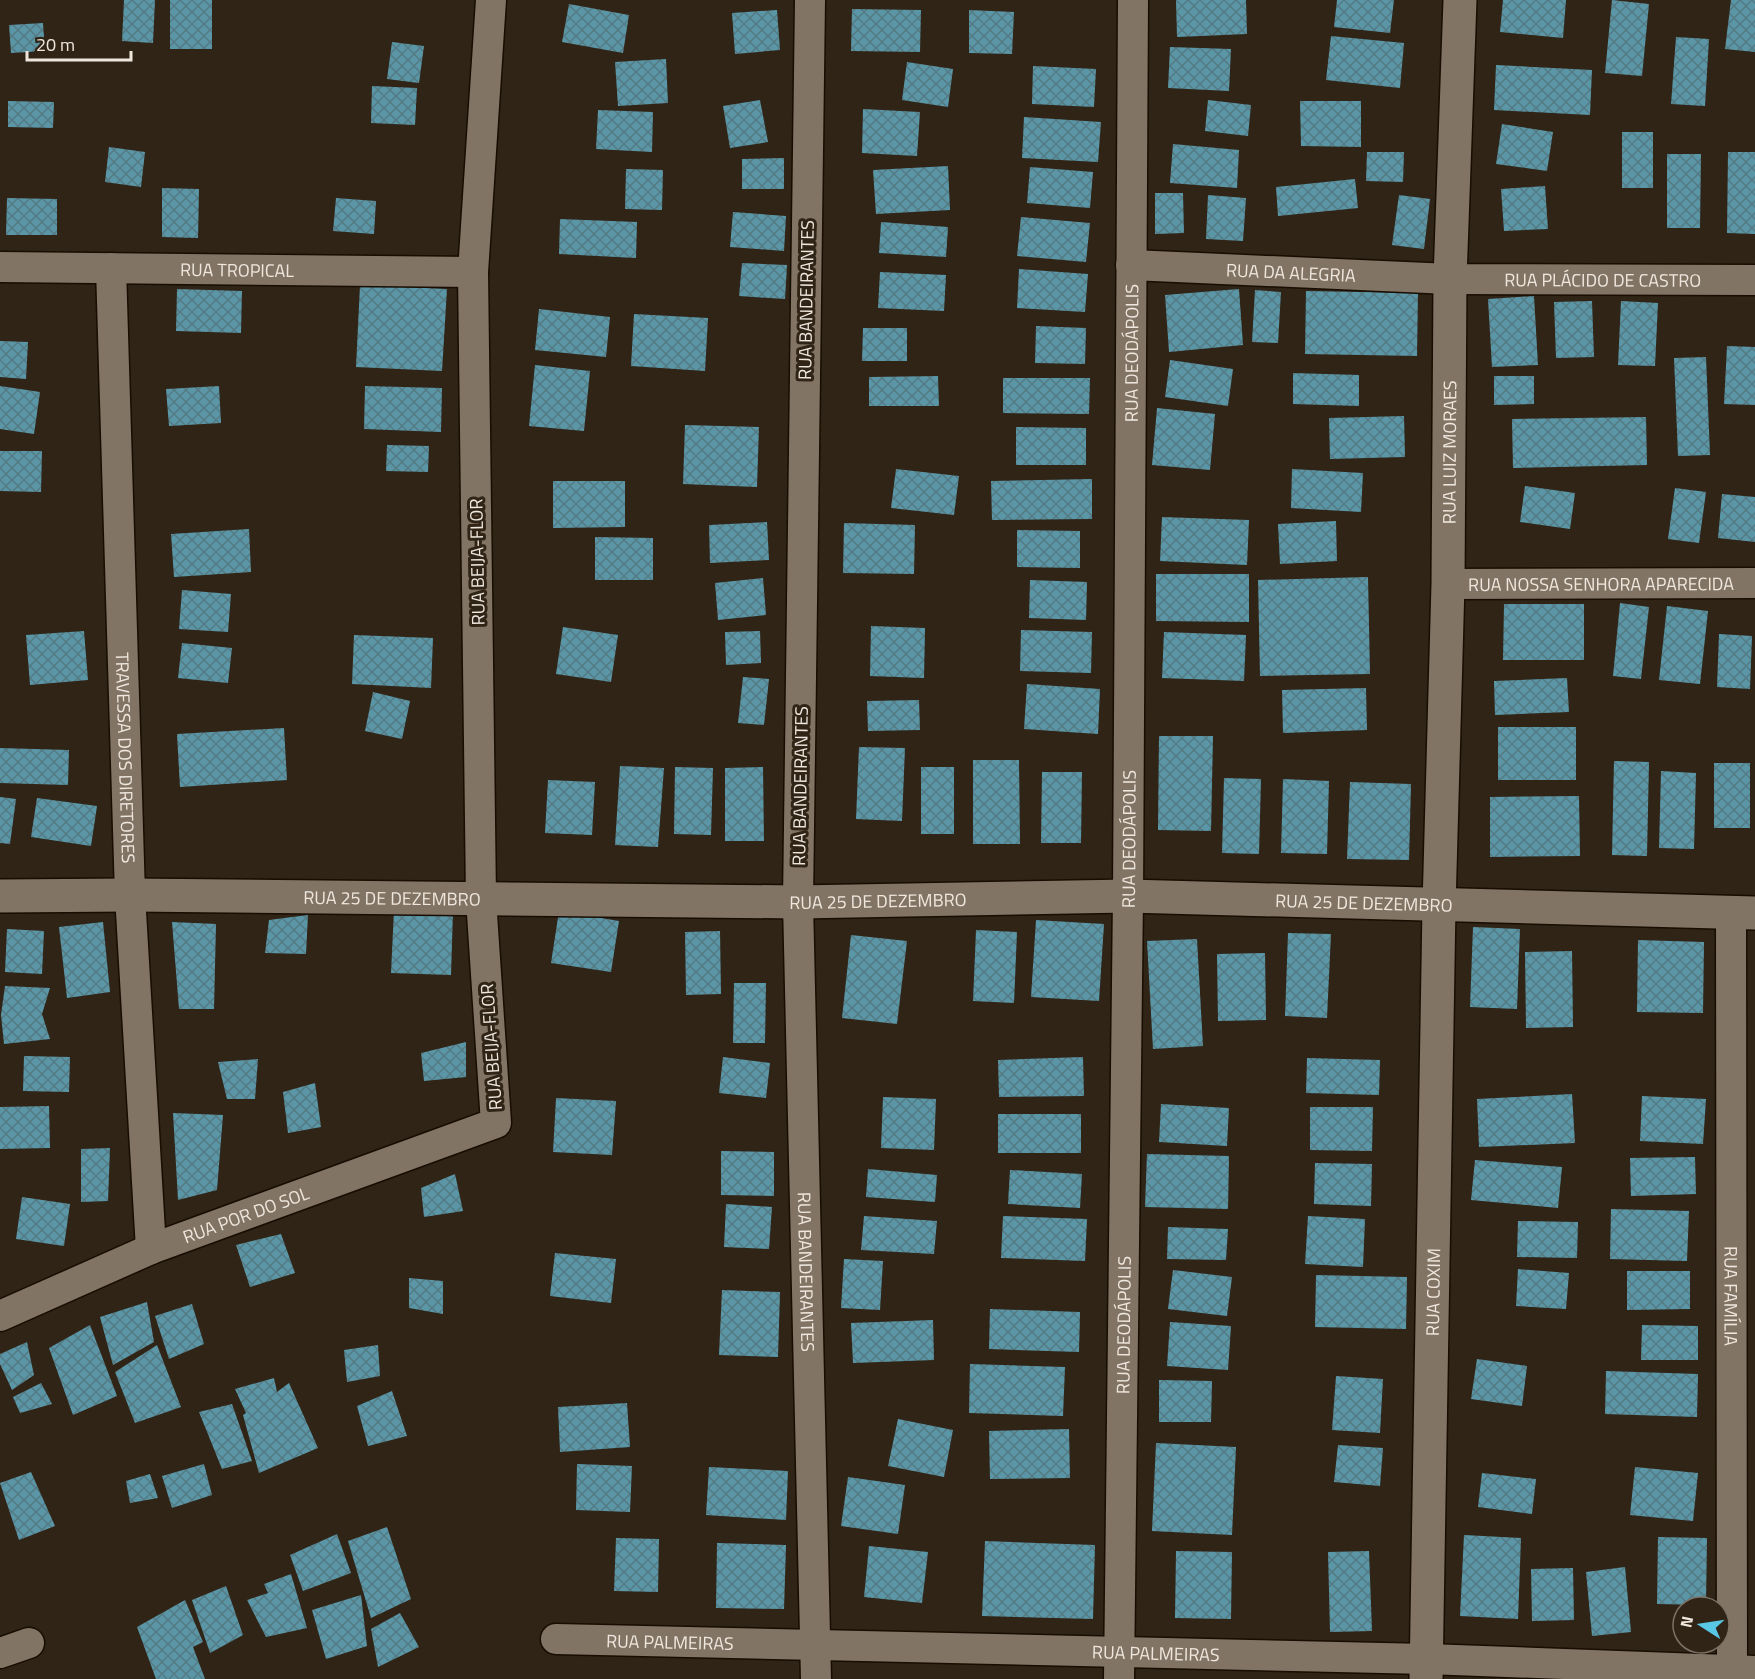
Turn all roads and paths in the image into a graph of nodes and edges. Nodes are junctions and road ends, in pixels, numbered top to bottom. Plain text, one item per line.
1 (491, 0) edge
2 (810, 0) edge
3 (1134, 0) edge
4 (1460, 0) edge
5 (1131, 265) junction
6 (0, 267) edge
7 (111, 268) junction
8 (473, 272) junction
9 (1450, 279) junction
10 (1755, 280) edge
11 (1755, 583) edge
12 (1448, 584) junction
13 (0, 896) edge
14 (130, 896) junction
15 (1128, 896) junction
16 (481, 899) junction
17 (798, 902) junction
18 (1439, 906) junction
19 (1743, 913) edge
20 (496, 1123) joint
21 (151, 1249) junction
22 (0, 1316) edge
23 (556, 1640) dead end
24 (29, 1643) dead end
25 (816, 1645) junction
26 (0, 1653) edge
27 (1119, 1666) edge
28 (1427, 1669) edge
29 (1740, 1674) edge
30 (816, 1679) edge

1 - 8 street, RUA BEIJA-FLOR
2 - 17 street, RUA BANDEIRANTES
3 - 5 street, RUA DEODÁPOLIS
4 - 9 street, RUA LUIZ MORAES
5 - 9 street, RUA DA ALEGRIA
5 - 15 street, RUA DEODÁPOLIS
6 - 7 street, RUA TROPICAL
7 - 8 street, RUA TROPICAL
7 - 14 street, TRAVESSA DOS DIRETORES
8 - 16 street, RUA BEIJA-FLOR
9 - 10 street, RUA PLÁCIDO DE CASTRO
9 - 12 street, RUA LUIZ MORAES
11 - 12 street, RUA NOSSA SENHORA APARECIDA
12 - 18 street, RUA LUIZ MORAES
13 - 14 street, RUA 25 DE DEZEMBRO
14 - 16 street, RUA 25 DE DEZEMBRO
14 - 21 street, TRAVESSA DOS DIRETORES
15 - 17 street, RUA 25 DE DEZEMBRO
15 - 18 street, RUA 25 DE DEZEMBRO
15 - 27 street, RUA DEODÁPOLIS
16 - 17 street, RUA 25 DE DEZEMBRO
16 - 20 street, RUA BEIJA-FLOR
17 - 25 street, RUA BANDEIRANTES
18 - 19 street, RUA 25 DE DEZEMBRO
18 - 28 street, RUA COXIM
19 - 29 street, RUA FAMÍLIA
20 - 21 street, RUA POR DO SOL
21 - 22 street, RUA POR DO SOL
23 - 25 street, RUA PALMEIRAS
24 - 26 street
25 - 27 street, RUA PALMEIRAS
25 - 30 street, RUA BANDEIRANTES
27 - 28 street, RUA PALMEIRAS
28 - 29 street, RUA PALMEIRAS

